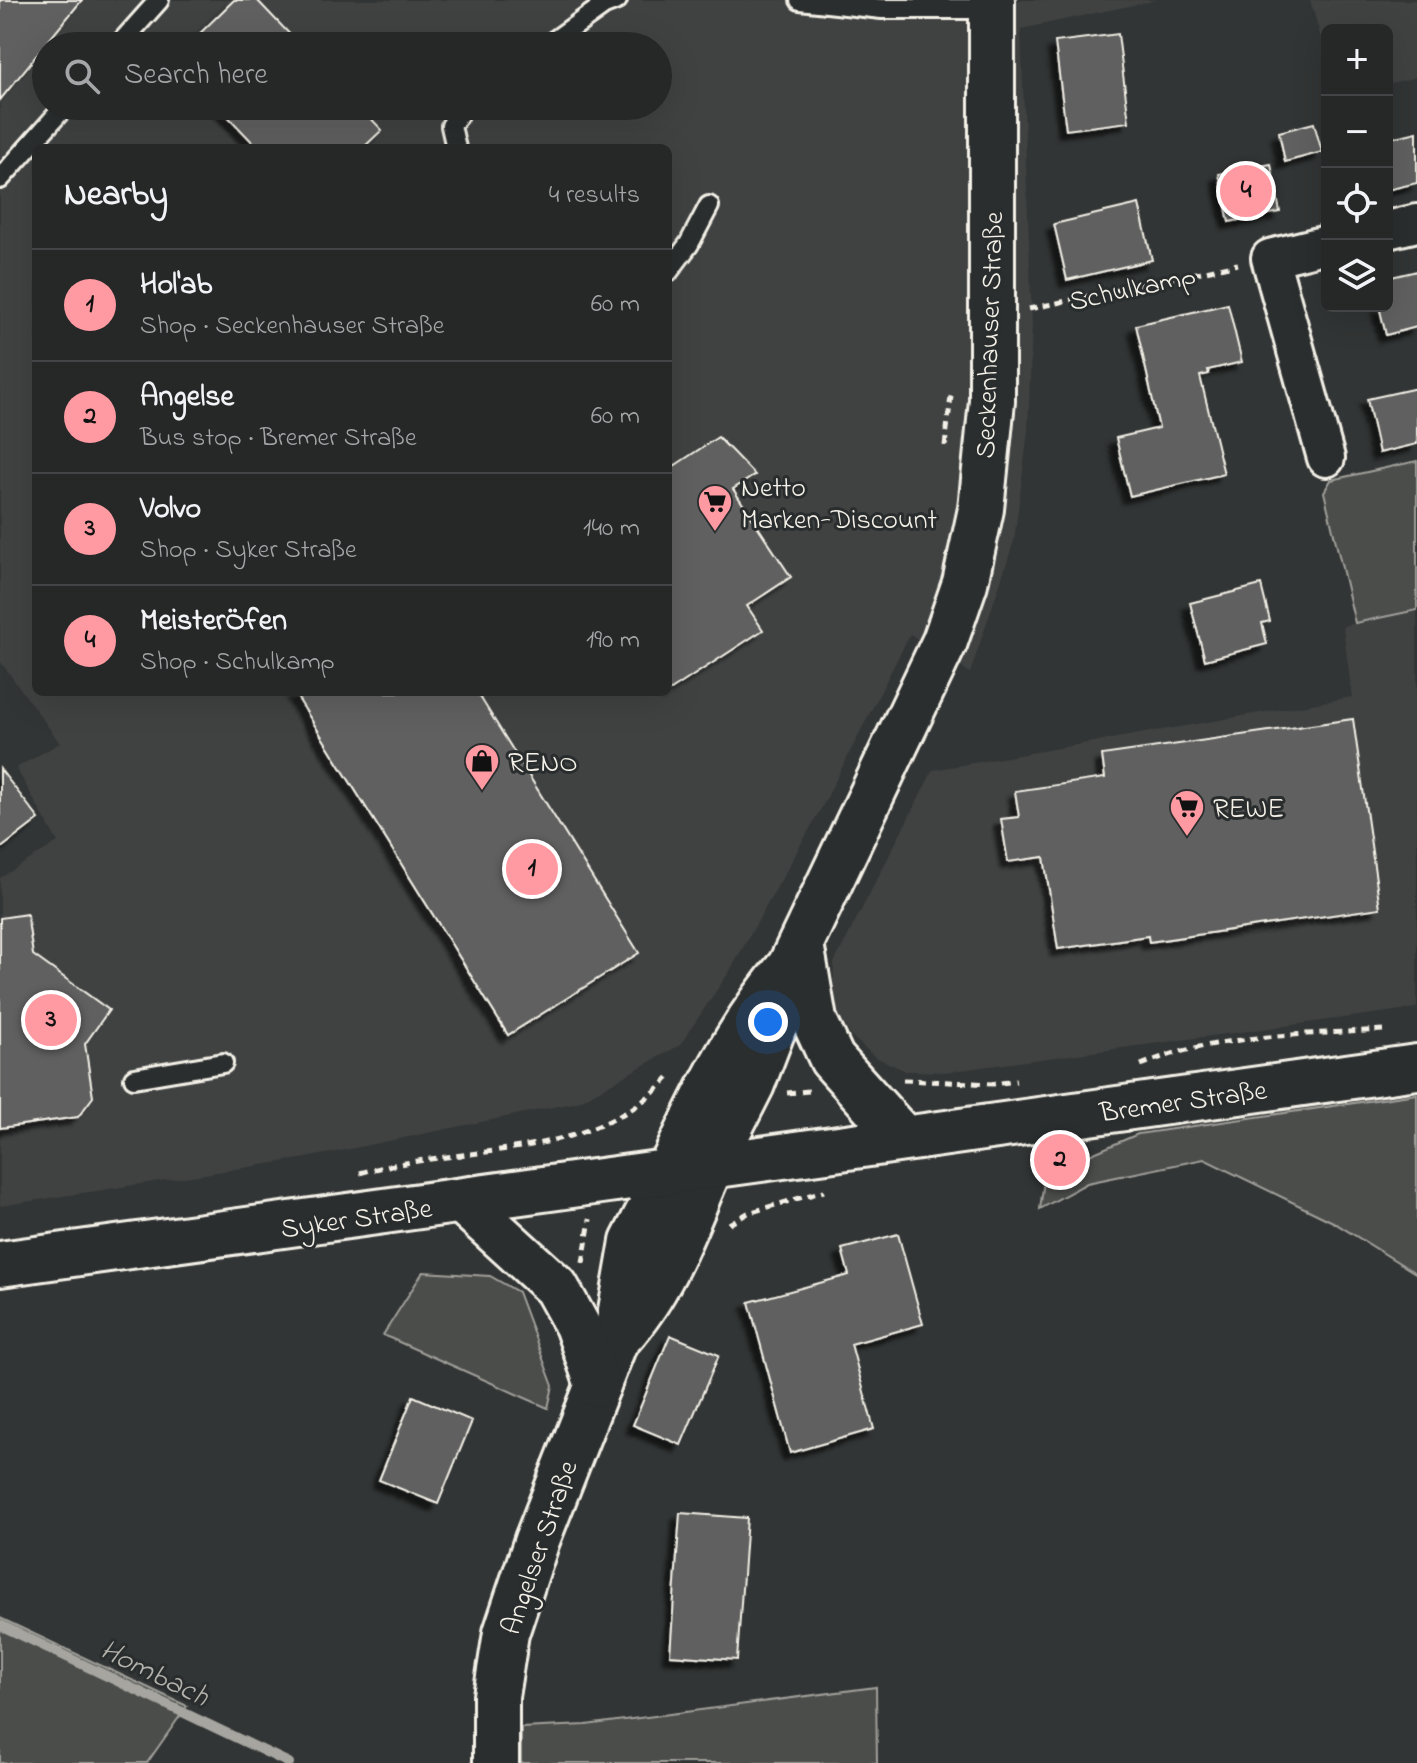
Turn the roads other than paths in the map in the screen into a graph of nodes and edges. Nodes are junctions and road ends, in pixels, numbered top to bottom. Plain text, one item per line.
1 (159, 0) edge
2 (617, 0) edge
3 (800, 0) edge
4 (992, 4) edge
5 (130, 32) edge
6 (566, 32) edge
7 (53, 120) edge
8 (455, 120) edge
9 (455, 144) edge
10 (0, 179) edge
11 (709, 206) dead end
12 (1417, 223) edge
13 (1393, 229) edge
14 (1321, 245) edge
15 (672, 267) edge
16 (1326, 458) dead end
17 (796, 955) junction
18 (223, 1063) dead end
19 (1417, 1067) edge
20 (134, 1078) dead end
21 (734, 1078) joint
22 (904, 1139) junction
23 (690, 1168) junction
24 (463, 1202) junction
25 (0, 1264) edge
26 (598, 1385) junction
27 (496, 1763) edge

1 - 5 lane
2 - 6 lane
3 - 4 lane
4 - 17 main road, Seckenhauser Straße
7 - 10 lane
8 - 9 lane
11 - 15 lane
12 - 13 street
14 - 16 street
17 - 21 main road, Seckenhauser Straße
17 - 22 main road
18 - 20 lane
19 - 22 main road, Bremer Straße
21 - 23 main road, Angelser Straße
22 - 23 main road, Bremer Straße
23 - 24 main road, Syker Straße
23 - 26 main road, Angelser Straße
24 - 25 main road, Syker Straße
24 - 26 main road
26 - 27 main road, Angelser Straße

